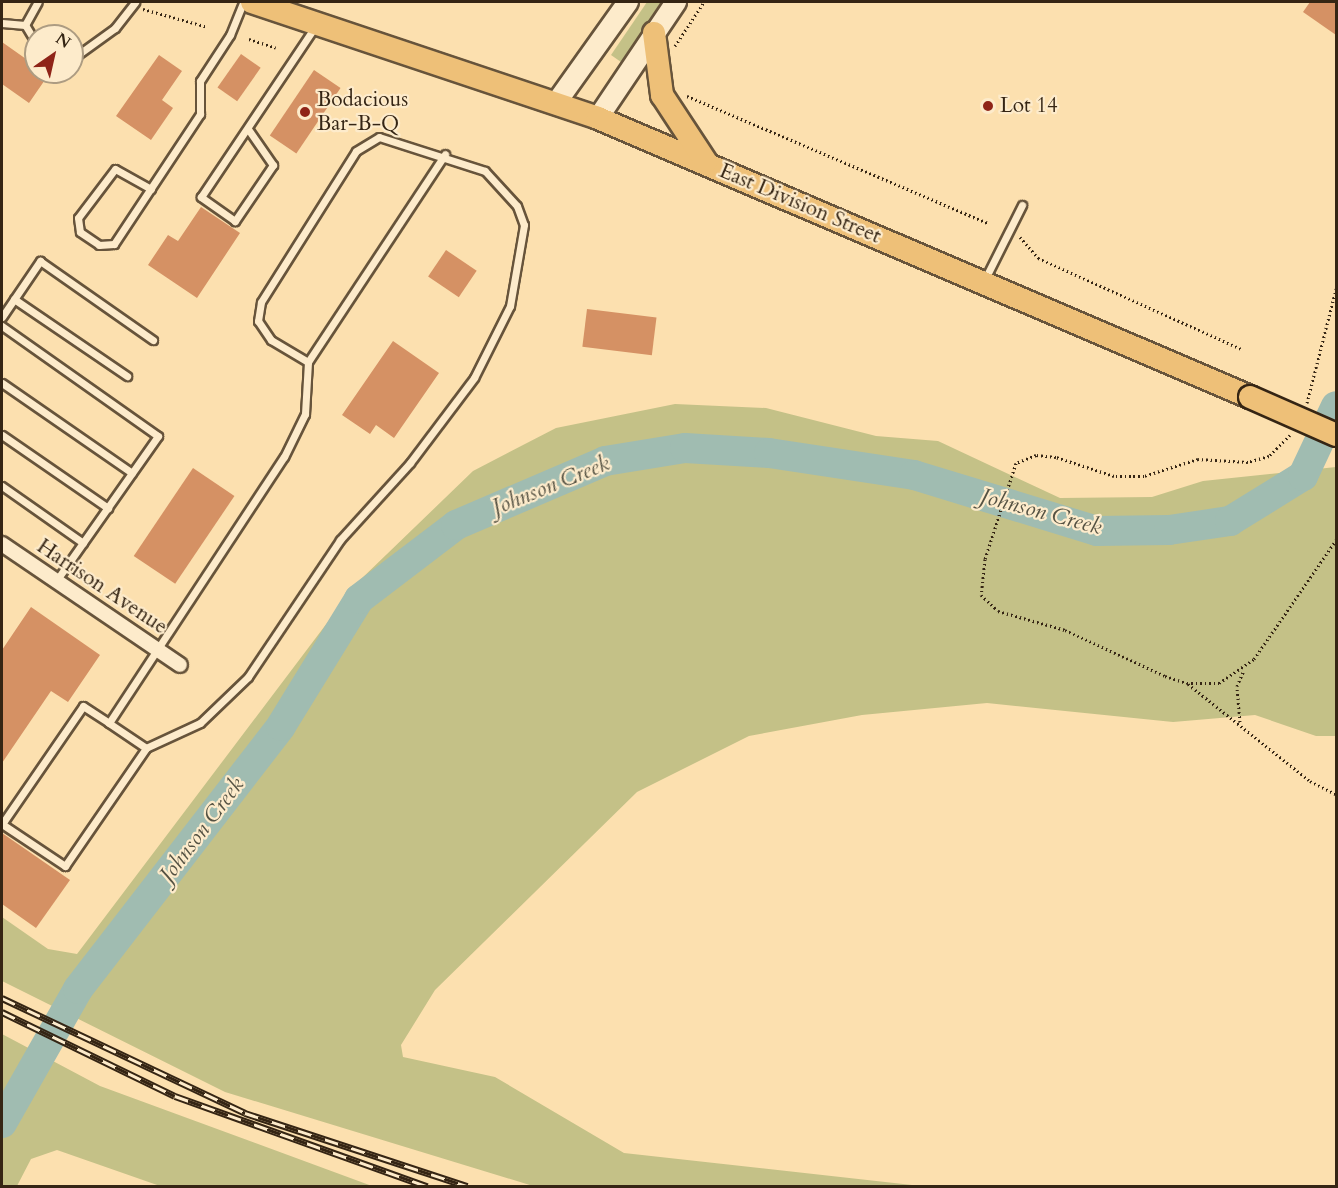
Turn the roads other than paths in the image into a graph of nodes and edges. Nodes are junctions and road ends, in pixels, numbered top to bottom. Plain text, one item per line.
1 (38, 2) edge
2 (135, 2) edge
3 (243, 2) edge
4 (252, 2) edge
5 (628, 2) edge
6 (676, 2) edge
7 (318, 22) junction
8 (2, 23) edge
9 (26, 24) edge
10 (24, 25) edge
11 (654, 33) junction
12 (84, 51) edge
13 (556, 103) junction
14 (598, 118) junction
15 (248, 129) junction
16 (445, 154) junction
17 (708, 165) junction
18 (151, 189) junction
19 (1022, 206) dead end
20 (984, 283) junction
21 (14, 299) junction
22 (2, 317) edge
23 (2, 326) edge
24 (153, 340) dead end
25 (308, 362) junction
26 (127, 376) dead end
27 (2, 383) edge
28 (2, 435) edge
29 (1336, 435) edge
30 (132, 473) junction
31 (2, 486) edge
32 (108, 508) junction
33 (83, 543) junction
34 (2, 544) edge
35 (56, 581) junction
36 (157, 650) junction
37 (180, 665) dead end
38 (109, 723) junction
39 (147, 748) junction
40 (2, 824) edge

1 - 9 lane
2 - 12 lane
3 - 18 lane
4 - 7 main road, East Division Street
5 - 13 main road
6 - 11 main road
7 - 13 main road, East Division Street
7 - 15 lane
8 - 10 lane
11 - 14 main road
11 - 17 main road
13 - 14 main road, East Division Street
14 - 17 main road, East Division Street
15 - 15 lane
16 - 25 lane
16 - 25 lane
16 - 39 lane
17 - 20 main road, East Division Street
18 - 18 lane
19 - 20 lane
20 - 29 main road, East Division Street, bridge
21 - 22 lane
21 - 24 lane
21 - 26 lane
23 - 30 lane
25 - 36 lane
27 - 30 lane
28 - 32 lane
30 - 32 lane
31 - 33 lane
32 - 33 lane
33 - 35 lane
34 - 35 street, Harrison Avenue
35 - 36 street, Harrison Avenue
36 - 37 street, Harrison Avenue
36 - 38 lane
38 - 39 lane
38 - 40 lane
39 - 40 lane

